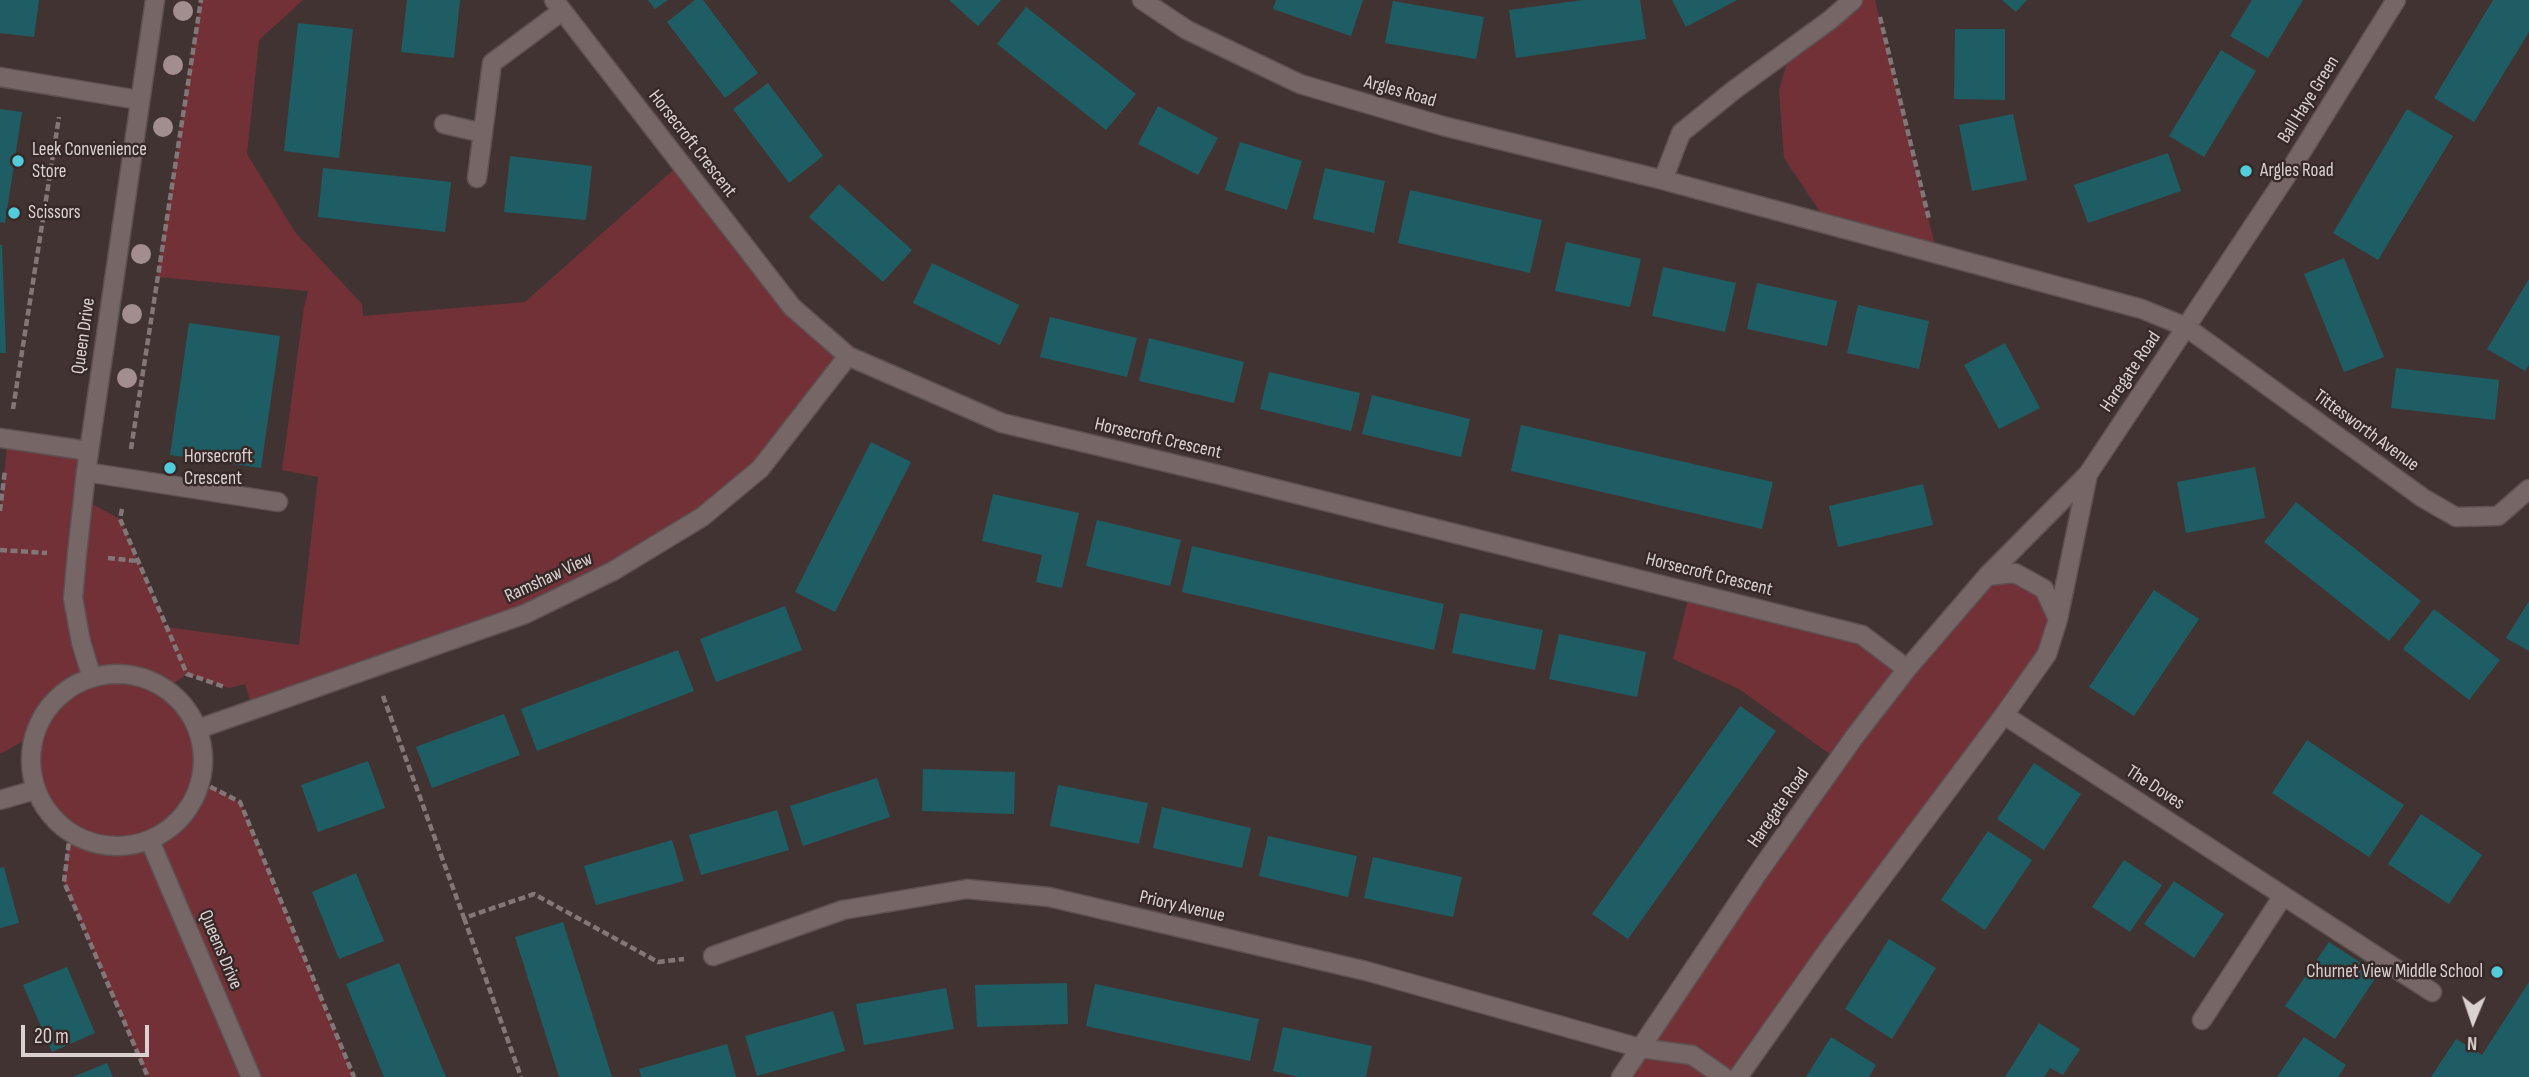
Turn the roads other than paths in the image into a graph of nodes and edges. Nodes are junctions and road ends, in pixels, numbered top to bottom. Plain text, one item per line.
1 (155, 0) edge
2 (1142, 0) edge
3 (1853, 0) edge
4 (2396, 0) edge
5 (558, 5) edge
6 (0, 77) edge
7 (139, 100) junction
8 (444, 124) dead end
9 (483, 133) junction
10 (477, 178) dead end
11 (1663, 180) junction
12 (2186, 327) junction
13 (848, 356) junction
14 (4, 438) edge
15 (89, 451) junction
16 (86, 472) junction
17 (2088, 474) junction
18 (2529, 489) edge
19 (278, 502) dead end
20 (1987, 576) junction
21 (2057, 619) junction
22 (1907, 669) junction
23 (92, 678) junction
24 (2004, 715) junction
25 (198, 729) junction
26 (35, 790) junction
27 (0, 800) edge
28 (150, 841) junction
29 (2283, 896) junction
30 (713, 956) road end
31 (2432, 992) dead end
32 (2202, 1020) dead end
33 (1640, 1048) junction
34 (251, 1077) edge
35 (1621, 1077) edge
36 (1724, 1077) edge
37 (1738, 1077) edge

1 - 7 street, Queen Drive
2 - 11 street, Argles Road
3 - 11 street
4 - 12 street, Ball Haye Green
5 - 9 street
5 - 13 street, Horsecroft Crescent
6 - 7 street
7 - 15 street, Queen Drive
8 - 9 street
9 - 10 street
11 - 12 street, Argles Road
12 - 17 street, Haregate Road
12 - 18 street, Tittesworth Avenue
13 - 22 street, Horsecroft Crescent
13 - 25 street, Ramshaw View
14 - 15 street
15 - 16 street, Queen Drive
16 - 19 street
16 - 23 street, Queen Drive
17 - 20 street, Haregate Road
17 - 21 street, Haregate Road
20 - 21 street
20 - 22 street, Haregate Road
21 - 24 street, Haregate Road
22 - 33 street, Haregate Road
23 - 25 street
23 - 26 street
24 - 29 street, The Doves
24 - 37 street, Haregate Road
25 - 28 street
26 - 27 street
26 - 28 street
28 - 34 street, Queens Drive
29 - 31 street, The Doves
29 - 32 street
30 - 33 street, Priory Avenue
33 - 35 street, Haregate Road
33 - 36 street, Priory Avenue

